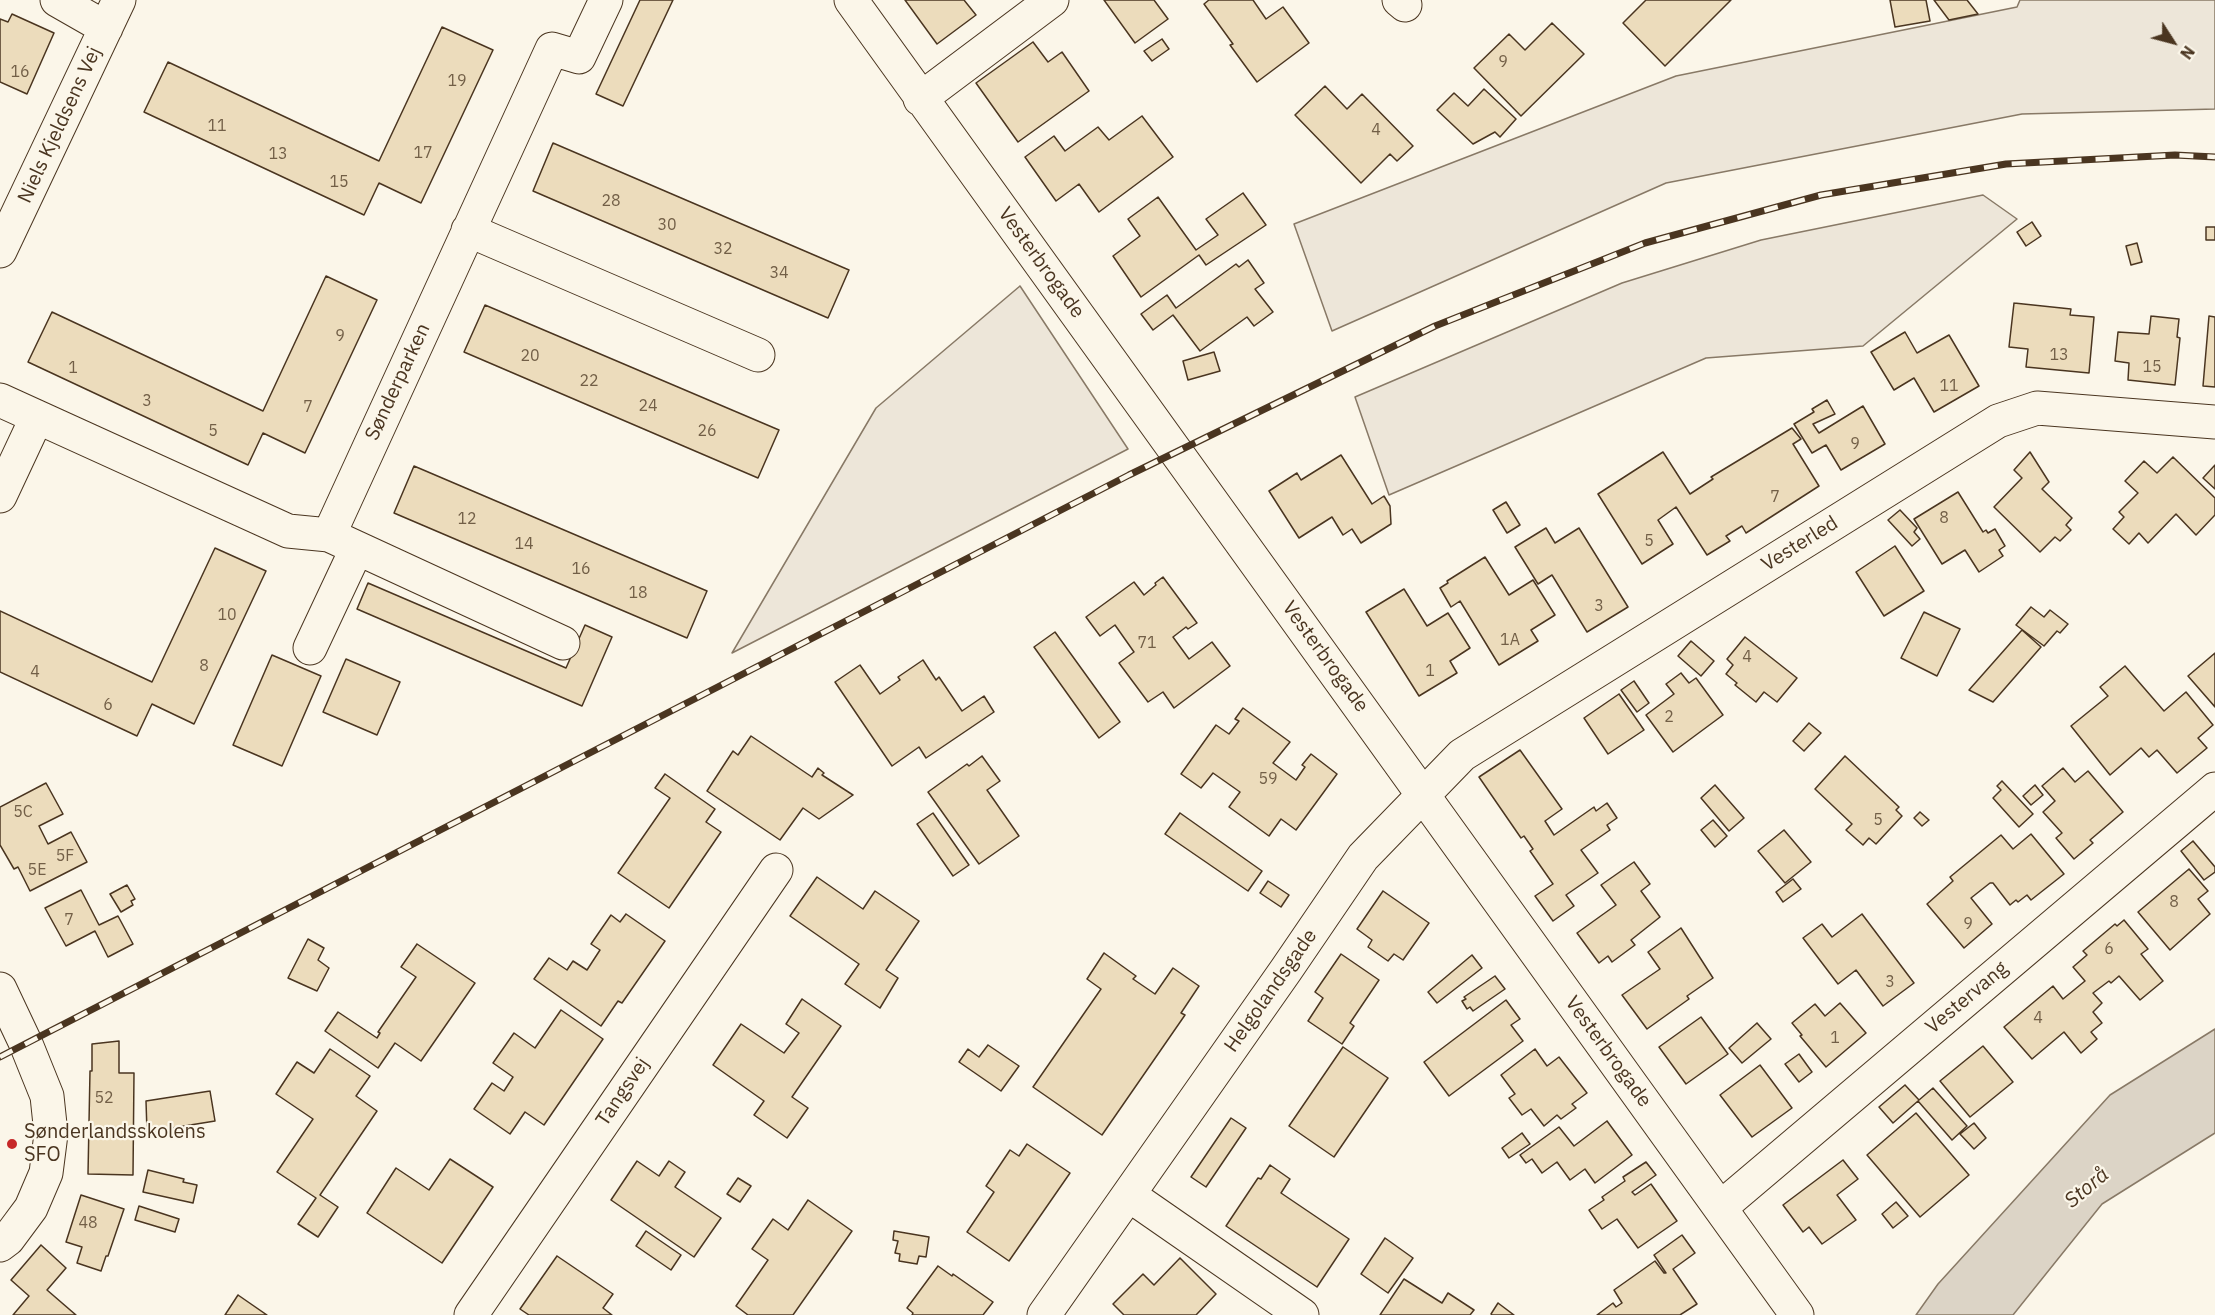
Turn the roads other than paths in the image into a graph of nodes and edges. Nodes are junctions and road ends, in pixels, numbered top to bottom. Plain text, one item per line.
1 (57, 0) edge
2 (606, 0) edge
3 (851, 0) edge
4 (1052, 0) edge
5 (112, 14) edge
6 (920, 99) junction
7 (468, 230) junction
8 (0, 251) edge
9 (758, 354) dead end
10 (0, 400) edge
11 (36, 417) junction
12 (2215, 422) edge
13 (0, 496) edge
14 (343, 542) junction
15 (563, 644) dead end
16 (310, 648) dead end
17 (2215, 789) edge
18 (1422, 793) junction
19 (776, 870) dead end
20 (0, 989) edge
21 (1129, 1195) junction
22 (1720, 1208) junction
23 (0, 1245) edge
24 (471, 1315) edge
25 (1044, 1315) edge
26 (1302, 1315) edge
27 (1797, 1315) edge

1 - 5 street
2 - 7 street, Sønderparken
3 - 6 street, Vesterbrogade
4 - 6 street
5 - 8 street, Niels Kjeldsens Vej
6 - 18 street, Vesterbrogade
7 - 9 street
7 - 14 street, Sønderparken
10 - 11 street
11 - 13 street
11 - 14 street
12 - 18 street, Vesterled
14 - 15 street
14 - 16 street, Sønderparken
17 - 22 street, Vestervang
18 - 21 street, Helgolandsgade
18 - 22 street, Vesterbrogade
19 - 24 street, Tangsvej
20 - 23 street
21 - 25 street, Helgolandsgade
21 - 26 street
22 - 27 street, Vesterbrogade

